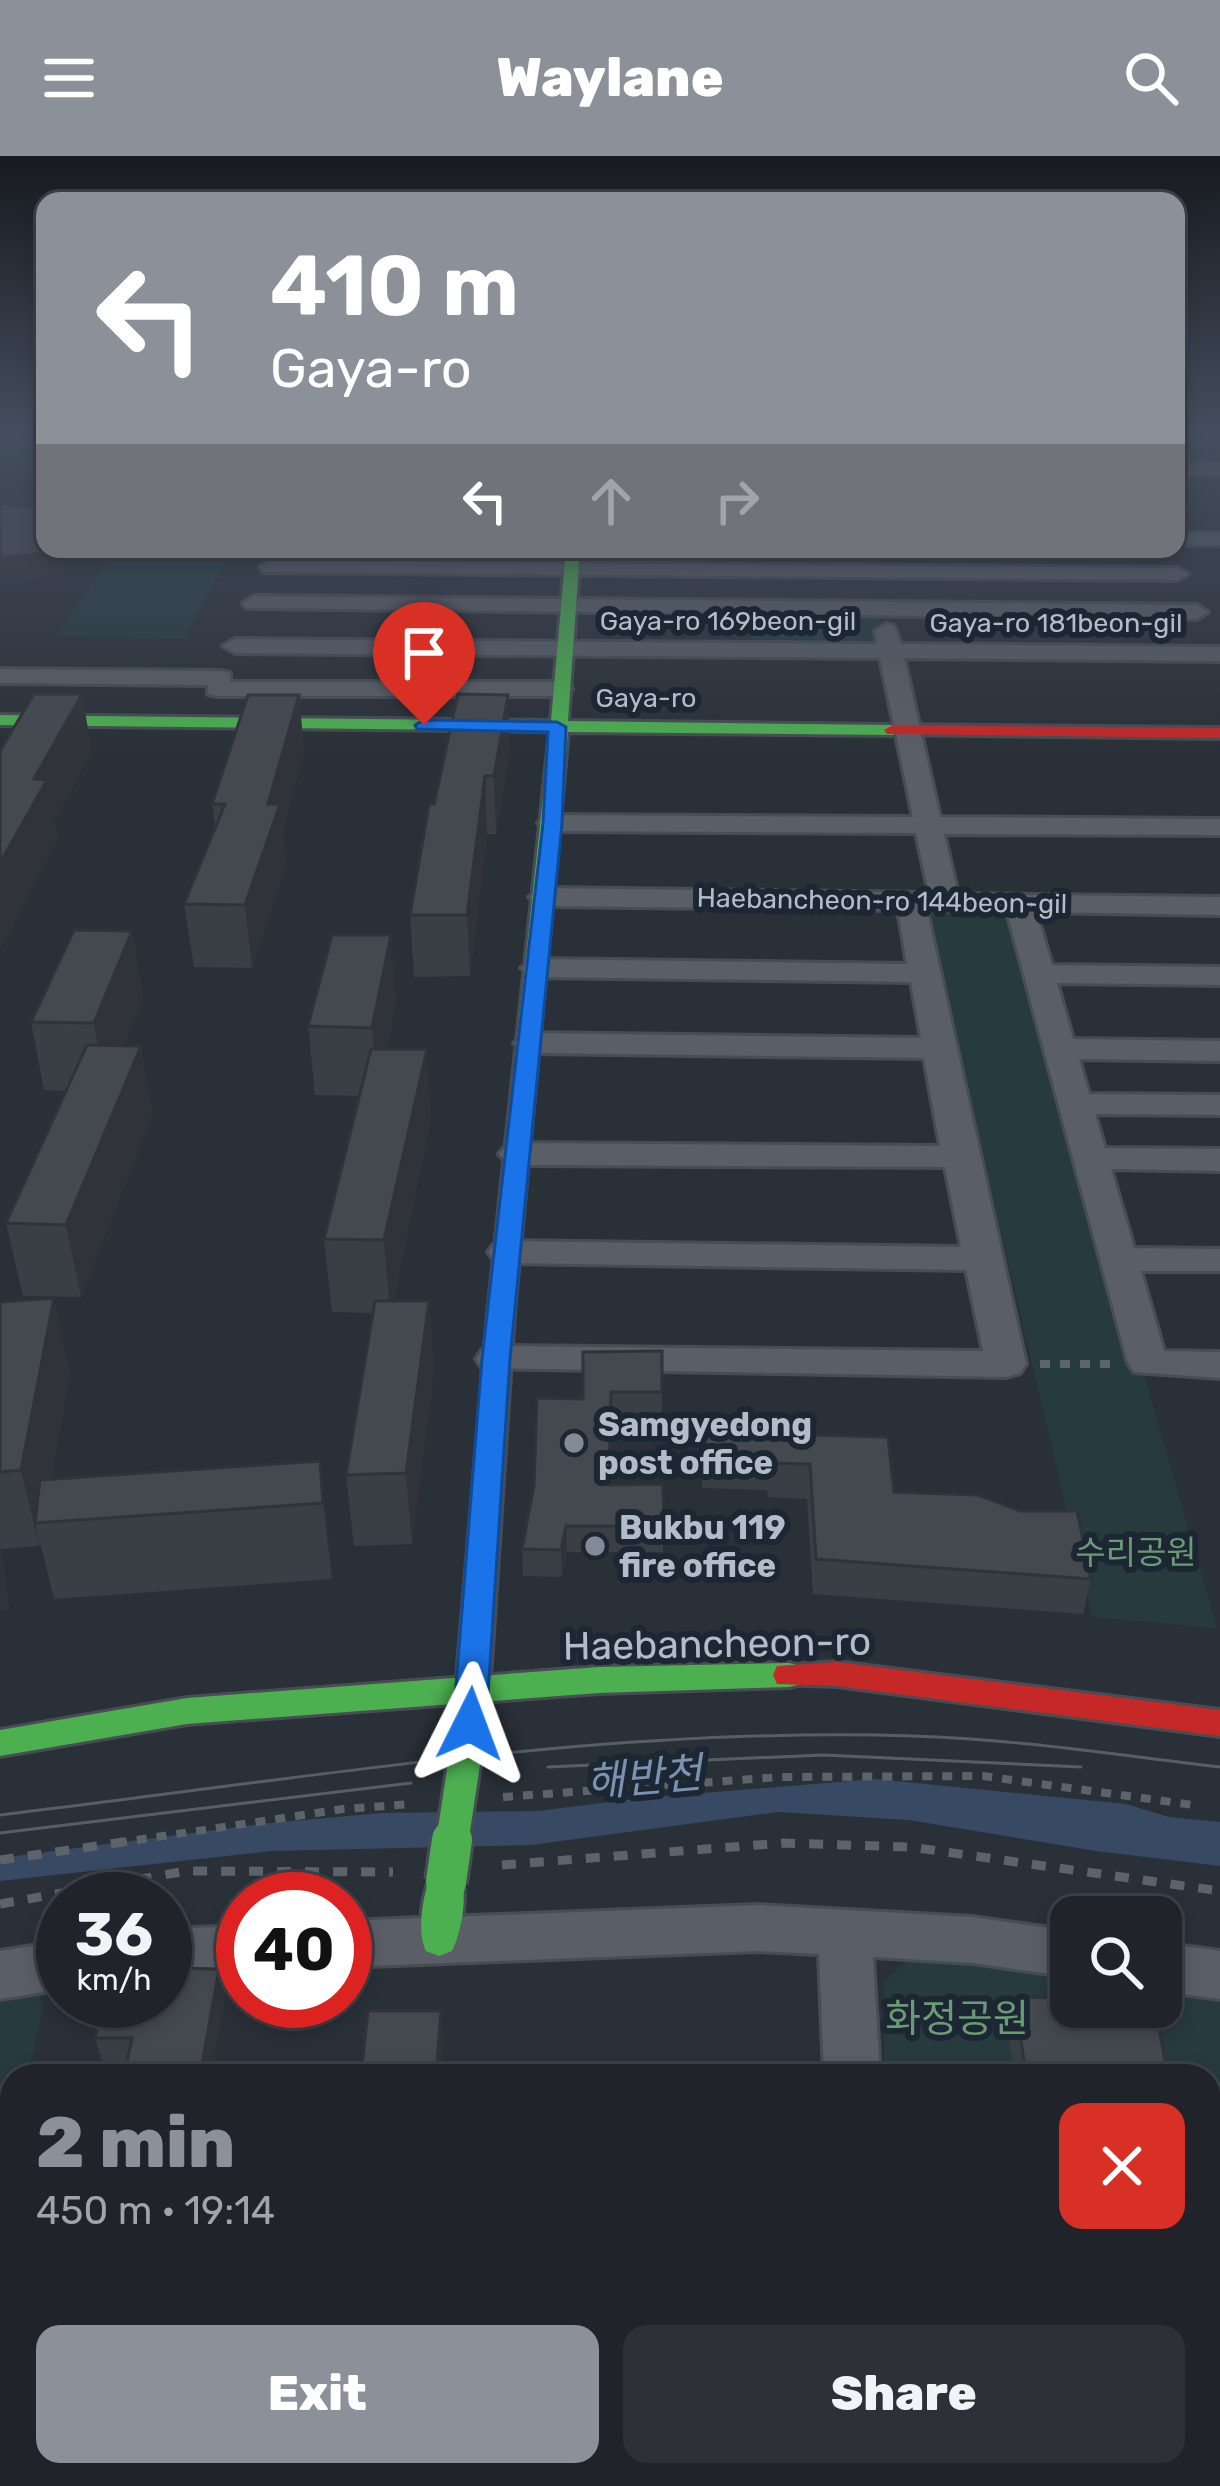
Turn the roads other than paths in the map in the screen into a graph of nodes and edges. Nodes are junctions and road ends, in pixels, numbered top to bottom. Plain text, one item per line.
1 (1185, 538) edge
2 (1220, 538) edge
3 (274, 558) edge
4 (1169, 558) edge
5 (572, 560) edge
6 (869, 561) edge
7 (1177, 574) junction
8 (254, 603) junction
9 (568, 606) junction
10 (879, 609) junction
11 (1197, 611) junction
12 (236, 646) junction
13 (564, 650) junction
14 (892, 652) junction
15 (1220, 654) edge
16 (0, 676) edge
17 (219, 683) junction
18 (560, 689) junction
19 (0, 720) edge
20 (202, 723) junction
21 (557, 727) junction
22 (905, 730) junction
23 (1220, 734) edge
24 (552, 823) junction
25 (928, 825) junction
26 (1220, 827) edge
27 (544, 897) junction
28 (911, 902) junction
29 (945, 902) junction
30 (1018, 903) junction
31 (1220, 906) edge
32 (536, 968) junction
33 (925, 973) junction
34 (1038, 974) junction
35 (1220, 976) edge
36 (530, 1043) junction
37 (939, 1048) junction
38 (1059, 1049) junction
39 (1220, 1051) edge
40 (1075, 1104) junction
41 (1220, 1105) edge
42 (517, 1154) junction
43 (960, 1157) junction
44 (1090, 1157) junction
45 (1220, 1160) edge
46 (507, 1252) junction
47 (982, 1259) junction
48 (1118, 1259) junction
49 (1220, 1260) edge
50 (496, 1359) junction
51 (1220, 1365) edge
52 (471, 1693) junction
53 (1220, 1723) edge
54 (0, 1743) edge
55 (845, 1934) junction
56 (439, 1940) junction
57 (372, 1943) edge
58 (1050, 1951) edge
59 (36, 1969) edge
60 (1182, 1970) edge
61 (0, 1975) edge
62 (1220, 1975) edge
63 (851, 2064) edge

1 - 2 street
3 - 5 street, Gaya-ro 169beon-gil
3 - 8 street
4 - 7 street, Gaya-ro 181beon-gil
5 - 6 street, Gaya-ro 169beon-gil
5 - 9 street
6 - 7 street, Gaya-ro 181beon-gil
6 - 10 street, Gaya-ro 169beon-gil
7 - 11 street, Gaya-ro 181beon-gil
8 - 9 street, Gaya-ro 169beon-gil
8 - 12 street
9 - 10 street, Gaya-ro 169beon-gil
9 - 13 street
10 - 11 street, Gaya-ro 181beon-gil
10 - 14 street, Gaya-ro 169beon-gil
11 - 15 street, Gaya-ro 181beon-gil
12 - 13 street, Gaya-ro 169beon-gil
12 - 17 street
13 - 14 street, Gaya-ro 169beon-gil
13 - 18 street
14 - 15 street, Gaya-ro 181beon-gil
14 - 22 street, Gaya-ro 169beon-gil
16 - 17 street
17 - 18 street
17 - 20 street
18 - 21 street
19 - 20 street, Gaya-ro
20 - 21 street, Gaya-ro
21 - 22 street, Gaya-ro
21 - 24 street
22 - 23 street, Gaya-ro
22 - 25 street, Gaya-ro 169beon-gil
24 - 25 street
24 - 27 street
25 - 26 street
25 - 29 street, Gaya-ro 169beon-gil
27 - 28 street, Haebancheon-ro 144beon-gil
27 - 32 street
28 - 29 street, Haebancheon-ro 144beon-gil
28 - 33 street
29 - 30 street, Haebancheon-ro 144beon-gil
30 - 31 street, Haebancheon-ro 144beon-gil
30 - 34 street
32 - 33 street
32 - 36 street
33 - 37 street
34 - 35 street
34 - 38 street
36 - 37 street
36 - 42 street
37 - 43 street
38 - 39 street
38 - 40 street
40 - 41 street
40 - 44 street
42 - 43 street
42 - 46 street
43 - 47 street
44 - 45 street
44 - 48 street
46 - 47 street
46 - 50 street
47 - 50 street
48 - 49 street
48 - 51 street
50 - 52 street
52 - 53 street, Haebancheon-ro
52 - 54 street, Haebancheon-ro
52 - 56 street, bridge
55 - 56 street
55 - 58 street
55 - 63 street
56 - 57 street
59 - 61 street
60 - 62 street

